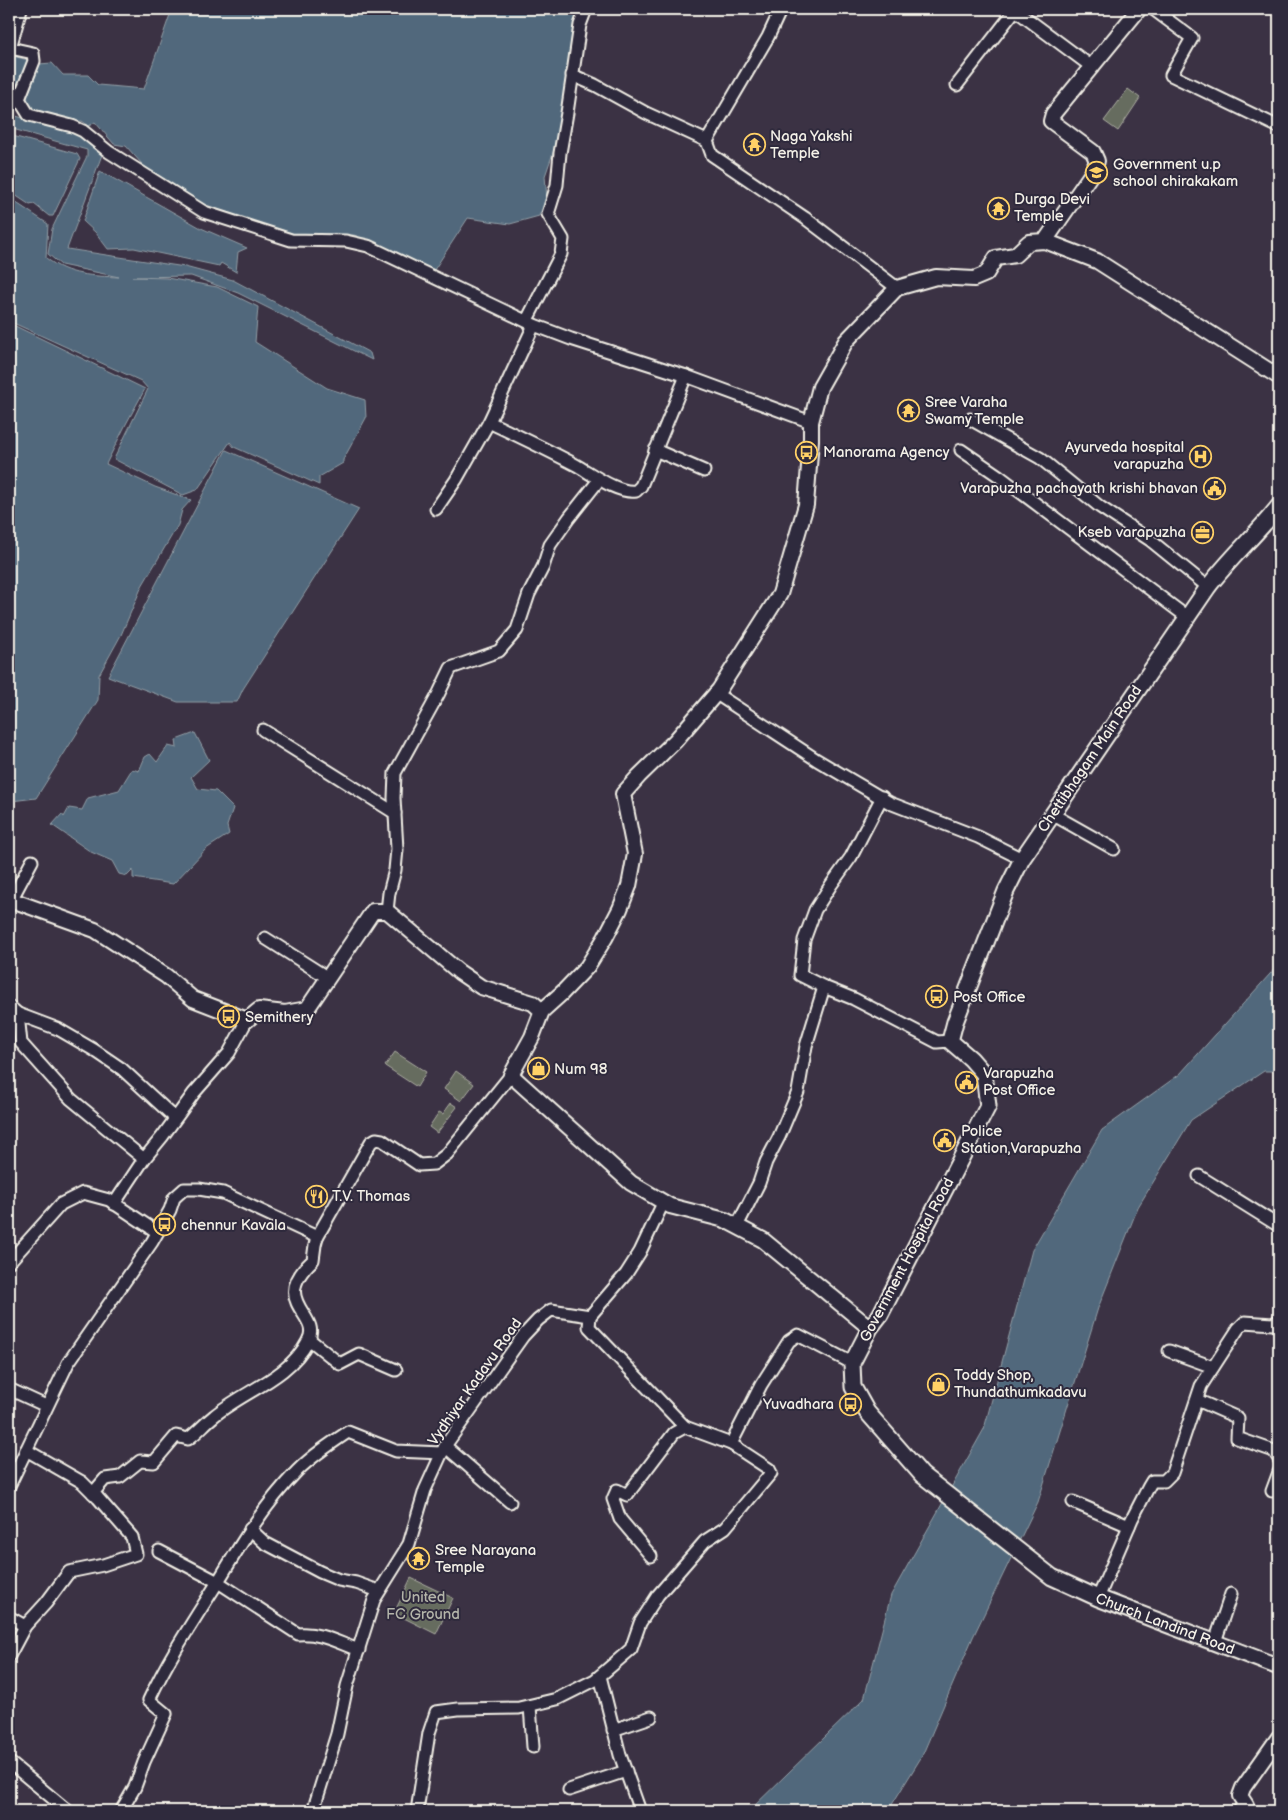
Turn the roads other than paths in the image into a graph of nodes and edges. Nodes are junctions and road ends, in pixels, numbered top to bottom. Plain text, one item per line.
1 (21, 9) edge
2 (586, 9) edge
3 (780, 9) edge
4 (1015, 9) edge
5 (1139, 9) edge
6 (1154, 9) edge
7 (10, 48) edge
8 (1092, 67) junction
9 (572, 75) junction
10 (957, 85) dead end
11 (1279, 127) edge
12 (707, 141) junction
13 (1045, 241) junction
14 (897, 288) junction
15 (531, 323) junction
16 (686, 376) junction
17 (1279, 378) edge
18 (970, 419) dead end
19 (489, 422) junction
20 (811, 422) junction
21 (656, 450) junction
22 (961, 450) dead end
23 (704, 471) dead end
24 (599, 480) junction
25 (436, 508) dead end
26 (1278, 509) edge
27 (1208, 587) junction
28 (1187, 617) junction
29 (715, 693) junction
30 (263, 730) dead end
31 (882, 797) junction
32 (395, 813) junction
33 (1052, 814) junction
34 (1114, 849) dead end
35 (1022, 859) junction
36 (32, 861) dead end
37 (10, 901) edge
38 (386, 911) junction
39 (265, 938) dead end
40 (328, 978) junction
41 (824, 987) junction
42 (9, 1006) edge
43 (542, 1010) junction
44 (18, 1014) junction
45 (247, 1020) junction
46 (950, 1041) junction
47 (510, 1075) junction
48 (175, 1118) junction
49 (144, 1159) junction
50 (1199, 1176) dead end
51 (664, 1201) junction
52 (114, 1204) junction
53 (737, 1226) junction
54 (1279, 1226) edge
55 (157, 1232) junction
56 (318, 1237) junction
57 (9, 1262) edge
58 (590, 1316) junction
59 (1279, 1320) edge
60 (870, 1328) junction
61 (309, 1340) junction
62 (1169, 1351) dead end
63 (852, 1363) junction
64 (1213, 1367) junction
65 (396, 1370) dead end
66 (9, 1389) edge
67 (1197, 1400) junction
68 (46, 1406) junction
69 (685, 1427) junction
70 (731, 1444) junction
71 (443, 1449) junction
72 (26, 1450) junction
73 (1279, 1459) edge
74 (1279, 1472) edge
75 (9, 1486) edge
76 (1272, 1491) dead end
77 (93, 1493) junction
78 (510, 1502) dead end
79 (1073, 1502) dead end
80 (1129, 1526) junction
81 (250, 1529) junction
82 (159, 1551) dead end
83 (651, 1556) dead end
84 (218, 1582) junction
85 (379, 1591) junction
86 (1231, 1594) dead end
87 (1098, 1598) junction
88 (9, 1617) edge
89 (25, 1626) junction
90 (1214, 1642) junction
91 (359, 1650) junction
92 (9, 1656) edge
93 (1279, 1666) edge
94 (600, 1676) junction
95 (530, 1706) junction
96 (651, 1717) dead end
97 (613, 1730) junction
98 (1279, 1737) edge
99 (533, 1747) dead end
100 (9, 1762) edge
101 (626, 1771) junction
102 (569, 1790) dead end
103 (1246, 1809) edge
104 (68, 1811) edge
105 (120, 1811) edge
106 (313, 1811) edge
107 (417, 1811) edge
108 (640, 1811) edge

1 - 7 street
2 - 9 street
3 - 12 street
4 - 8 street
4 - 10 street
5 - 8 street
6 - 11 street
7 - 15 street
8 - 13 street
9 - 12 street
9 - 15 street
12 - 14 street
13 - 14 street
13 - 17 street
14 - 20 street
15 - 16 street
15 - 19 street
16 - 20 street
16 - 21 street
18 - 27 street
19 - 24 street
19 - 25 street
20 - 29 street
21 - 23 street
21 - 24 street
22 - 28 street
24 - 32 street
26 - 27 main road, Chettibhagam Main Road
27 - 28 main road, Chettibhagam Main Road
28 - 33 main road, Chettibhagam Main Road
29 - 31 street
29 - 43 street
30 - 32 street
31 - 35 street
31 - 41 street
32 - 38 street
33 - 34 street
33 - 35 main road, Chettibhagam Main Road
35 - 46 main road, Chettibhagam Main Road
36 - 37 street
37 - 45 street
38 - 40 street
38 - 43 street
39 - 40 street
40 - 45 street
41 - 46 street
41 - 53 street
42 - 44 street
43 - 47 street
44 - 48 street
44 - 49 street
45 - 48 street
46 - 60 main road, Government Hospital Road
47 - 51 street
47 - 56 street
48 - 49 street
49 - 52 street
50 - 54 street
51 - 53 street
51 - 58 street
52 - 55 street
52 - 57 street
53 - 60 street
55 - 56 street
55 - 68 street
56 - 61 street
58 - 69 street
58 - 71 street, Vydhiyar Kadavu Road
59 - 64 street
60 - 63 main road, Government Hospital Road
61 - 65 street
61 - 77 street
62 - 64 street
63 - 70 street
63 - 87 main road, Church Landind Road
64 - 67 street
66 - 68 street
67 - 73 street
67 - 80 street
68 - 72 street
69 - 70 street
69 - 83 street
70 - 94 street
71 - 78 street
71 - 81 street
71 - 85 street, Vydhiyar Kadavu Road
72 - 75 street
72 - 77 street
74 - 76 street
77 - 89 street
79 - 80 street
80 - 87 street
81 - 84 street
81 - 85 street
82 - 84 street
84 - 91 street
84 - 105 street
85 - 91 street, Vydhiyar Kadavu Road
86 - 90 street
87 - 90 main road, Church Landind Road
88 - 89 street
89 - 92 street
90 - 93 main road, Church Landind Road
91 - 106 street, Vydhiyar Kadavu Road
94 - 95 street
94 - 97 street
95 - 99 street
95 - 107 street
96 - 97 street
97 - 101 street
98 - 103 street
100 - 104 street
101 - 102 street
101 - 108 street

